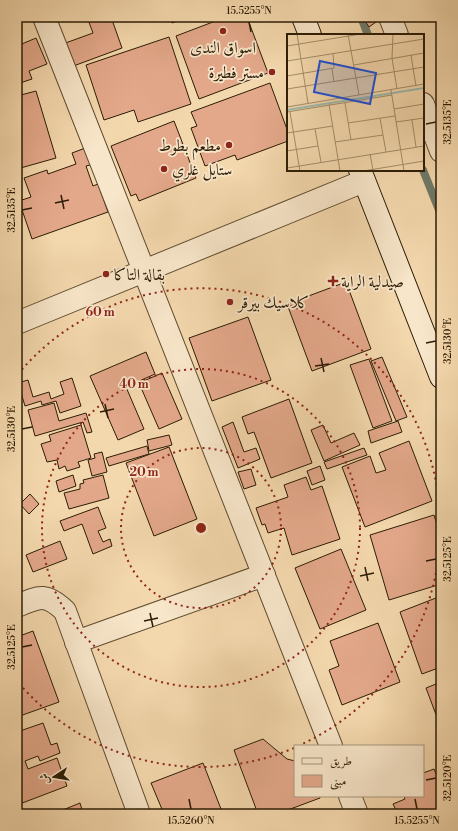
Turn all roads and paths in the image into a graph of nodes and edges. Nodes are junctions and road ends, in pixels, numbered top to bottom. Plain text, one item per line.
1 (44, 17) edge
2 (303, 17) edge
3 (390, 17) edge
4 (310, 34) edge
5 (397, 34) edge
6 (424, 107) edge
7 (441, 151) edge
8 (362, 175) edge
9 (143, 272) junction
10 (17, 323) edge
11 (441, 377) edge
12 (264, 575) junction
13 (17, 606) edge
14 (76, 642) junction
15 (330, 745) edge
16 (350, 797) edge
17 (139, 814) edge
18 (357, 814) edge

1 - 9 street
2 - 4 street
3 - 5 street
6 - 7 street
8 - 9 street
8 - 11 street
9 - 10 street
9 - 12 street
12 - 14 street
12 - 15 street
13 - 14 street
14 - 17 street
16 - 18 street

